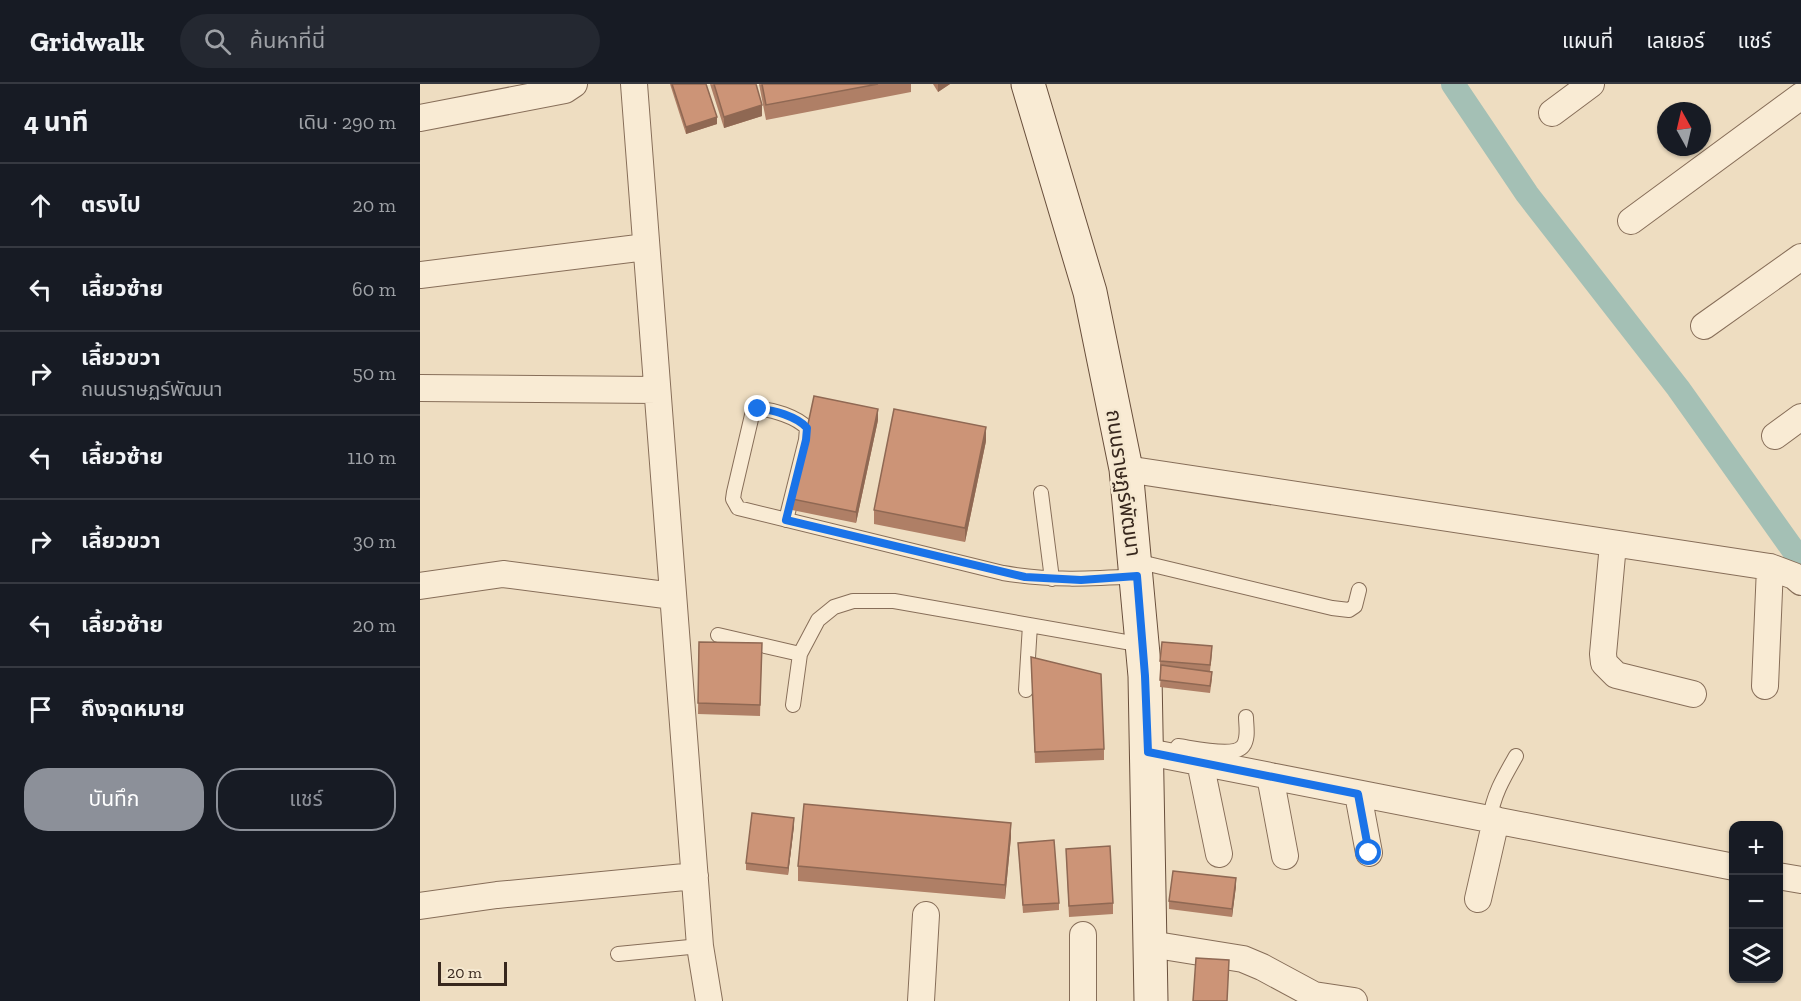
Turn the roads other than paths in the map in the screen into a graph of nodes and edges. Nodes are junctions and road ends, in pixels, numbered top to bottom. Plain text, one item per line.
1 (574, 84) edge
2 (633, 84) edge
3 (1028, 84) edge
4 (1591, 84) edge
5 (1801, 96) edge
6 (1552, 113) dead end
7 (420, 118) edge
8 (1631, 221) dead end
9 (646, 247) junction
10 (1801, 256) edge
11 (420, 275) edge
12 (1704, 326) dead end
13 (420, 388) edge
14 (657, 390) junction
15 (1801, 417) edge
16 (1775, 436) dead end
17 (1126, 469) junction
18 (1041, 493) dead end
19 (786, 520) junction
20 (1613, 544) junction
21 (1770, 567) junction
22 (1136, 568) junction
23 (1052, 579) junction
24 (1801, 582) edge
25 (420, 586) edge
26 (1359, 590) dead end
27 (673, 596) junction
28 (1030, 625) junction
29 (718, 635) dead end
30 (1143, 645) junction
31 (800, 654) junction
32 (1765, 686) dead end
33 (1026, 690) dead end
34 (1693, 694) dead end
35 (793, 705) dead end
36 (1246, 717) dead end
37 (1148, 747) junction
38 (1516, 756) dead end
39 (1200, 762) junction
40 (1270, 776) junction
41 (1358, 794) junction
42 (1493, 820) junction
43 (1369, 853) dead end
44 (1219, 854) dead end
45 (1286, 856) dead end
46 (1729, 866) edge
47 (695, 876) junction
48 (1783, 877) edge
49 (1801, 880) edge
50 (1478, 899) dead end
51 (420, 906) edge
52 (926, 915) dead end
53 (1083, 936) dead end
54 (1150, 944) junction
55 (700, 946) junction
56 (618, 954) dead end
57 (1344, 1000) edge
58 (709, 1001) edge
59 (921, 1001) edge
60 (1083, 1001) edge
61 (1151, 1001) edge

1 - 7 street
2 - 9 street
3 - 17 street, ถนนราษฏร์พัฒนา
4 - 6 street
5 - 8 street
9 - 11 street
9 - 14 street
10 - 12 street
13 - 14 street
14 - 27 street
15 - 16 street
17 - 20 street
17 - 22 street, ถนนราษฏร์พัฒนา
18 - 23 lane
19 - 19 lane
19 - 23 lane
20 - 21 street
20 - 34 street
21 - 24 street
21 - 32 street
22 - 23 lane
22 - 26 lane
22 - 30 street, ถนนราษฏร์พัฒนา
25 - 27 street
27 - 47 street
28 - 30 lane
28 - 31 lane
28 - 33 lane
29 - 31 lane
30 - 37 street, ถนนราษฏร์พัฒนา
31 - 35 lane
36 - 37 lane
37 - 39 street
37 - 54 street, ถนนราษฏร์พัฒนา
38 - 42 lane
39 - 40 street
39 - 44 street
40 - 41 street
40 - 45 street
41 - 42 street
41 - 43 street
42 - 46 street
42 - 50 street
47 - 51 street
47 - 55 street
48 - 49 street
52 - 59 street
53 - 60 street
54 - 57 street
54 - 61 street, ถนนราษฏร์พัฒนา
55 - 56 lane
55 - 58 street

